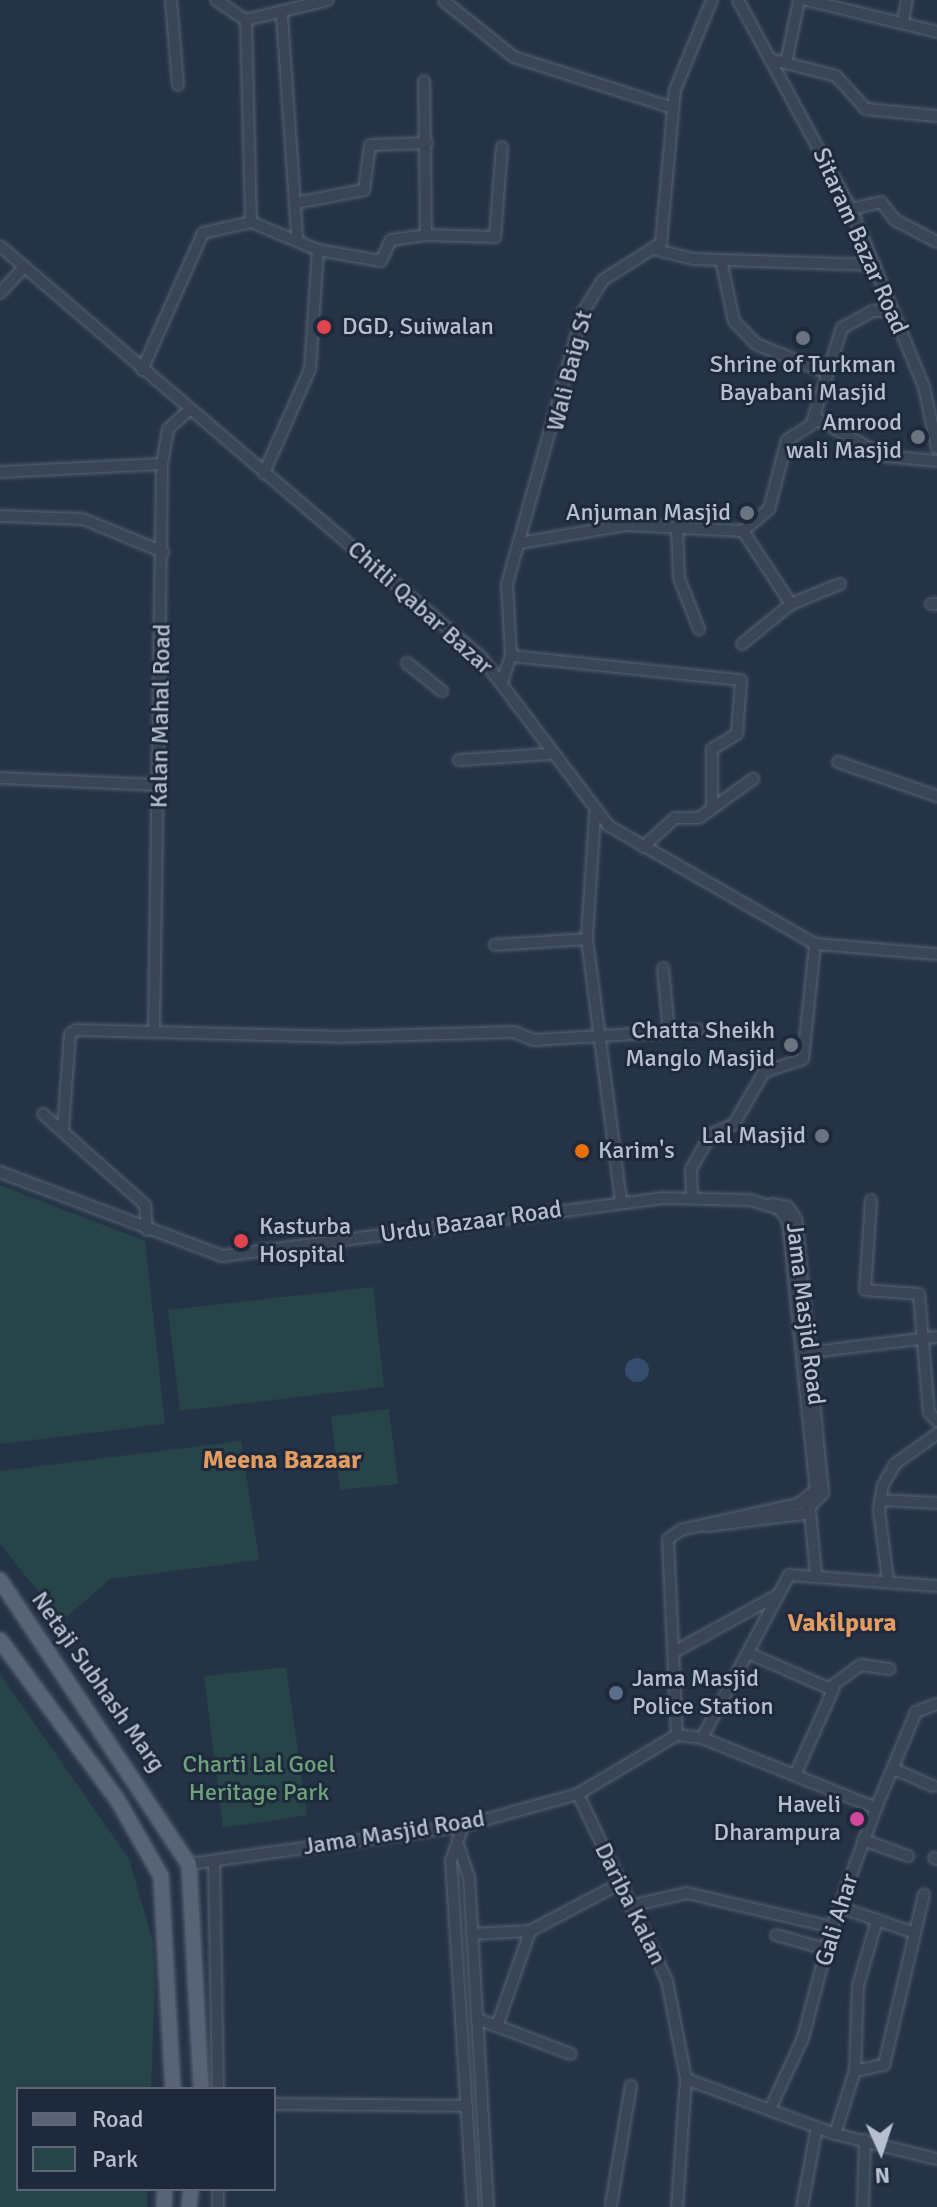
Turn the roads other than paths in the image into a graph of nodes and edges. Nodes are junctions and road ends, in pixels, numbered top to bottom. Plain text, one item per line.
1 (171, 0) edge
2 (216, 0) edge
3 (328, 0) edge
4 (712, 0) edge
5 (738, 0) edge
6 (799, 0) edge
7 (806, 0) edge
8 (907, 0) edge
9 (444, 1) edge
10 (282, 15) junction
11 (246, 20) junction
12 (903, 22) junction
13 (937, 32) edge
14 (770, 59) junction
15 (786, 63) junction
16 (424, 81) dead end
17 (178, 85) dead end
18 (673, 108) junction
19 (937, 116) edge
20 (427, 143) junction
21 (502, 147) dead end
22 (295, 203) junction
23 (851, 209) junction
24 (251, 222) junction
25 (426, 235) junction
26 (297, 236) junction
27 (937, 242) edge
28 (0, 246) edge
29 (318, 250) junction
30 (657, 250) junction
31 (721, 260) junction
32 (875, 265) junction
33 (24, 267) junction
34 (0, 293) edge
35 (893, 311) junction
36 (142, 370) junction
37 (825, 372) junction
38 (189, 410) junction
39 (934, 414) edge
40 (812, 423) junction
41 (937, 448) edge
42 (937, 461) edge
43 (162, 464) junction
44 (0, 472) edge
45 (264, 473) junction
46 (0, 516) edge
47 (677, 528) junction
48 (743, 531) junction
49 (520, 543) junction
50 (163, 552) junction
51 (840, 584) dead end
52 (791, 604) junction
53 (699, 629) dead end
54 (742, 644) dead end
55 (511, 656) junction
56 (407, 663) dead end
57 (502, 682) junction
58 (442, 691) dead end
59 (549, 754) junction
60 (459, 760) dead end
61 (838, 762) dead end
62 (0, 778) edge
63 (753, 779) dead end
64 (159, 785) junction
65 (937, 796) edge
66 (712, 804) junction
67 (595, 814) junction
68 (643, 847) junction
69 (587, 939) junction
70 (815, 944) junction
71 (495, 945) dead end
72 (937, 954) edge
73 (663, 968) dead end
74 (699, 1030) dead end
75 (154, 1031) junction
76 (669, 1032) junction
77 (599, 1036) junction
78 (43, 1114) dead end
79 (63, 1131) junction
80 (0, 1172) edge
81 (692, 1196) junction
82 (871, 1200) dead end
83 (621, 1201) junction
84 (767, 1204) joint
85 (147, 1230) junction
86 (937, 1337) edge
87 (925, 1339) junction
88 (806, 1353) junction
89 (937, 1421) edge
90 (937, 1434) edge
91 (880, 1500) junction
92 (937, 1503) edge
93 (810, 1511) junction
94 (705, 1526) junction
95 (816, 1574) junction
96 (0, 1580) edge
97 (888, 1581) junction
98 (937, 1586) edge
99 (776, 1596) junction
100 (0, 1640) edge
101 (674, 1652) junction
102 (748, 1653) junction
103 (890, 1669) dead end
104 (829, 1688) junction
105 (937, 1704) edge
106 (677, 1735) junction
107 (702, 1738) junction
108 (894, 1769) junction
109 (796, 1773) junction
110 (933, 1786) dead end
111 (578, 1794) junction
112 (876, 1808) junction
113 (463, 1826) junction
114 (863, 1840) junction
115 (459, 1847) junction
116 (908, 1856) dead end
117 (214, 1861) junction
118 (189, 1864) junction
119 (619, 1884) junction
120 (924, 1895) dead end
121 (630, 1906) junction
122 (839, 1907) junction
123 (877, 1920) junction
124 (832, 1927) junction
125 (530, 1931) junction
126 (912, 1932) junction
127 (472, 1934) junction
128 (776, 1935) dead end
129 (826, 1949) junction
130 (478, 2019) junction
131 (497, 2026) junction
132 (571, 2054) dead end
133 (855, 2071) junction
134 (686, 2079) junction
135 (631, 2086) dead end
136 (173, 2087) edge
137 (201, 2087) edge
138 (218, 2087) edge
139 (276, 2104) edge
140 (467, 2106) junction
141 (771, 2107) junction
142 (817, 2127) junction
143 (835, 2134) junction
144 (865, 2140) junction
145 (937, 2159) edge
146 (611, 2206) edge
147 (473, 2207) edge
148 (488, 2207) edge
149 (625, 2207) edge
150 (677, 2207) edge
151 (802, 2207) edge
152 (863, 2207) edge

1 - 17 street
2 - 11 street
3 - 10 street
4 - 18 street
5 - 14 street, Sitaram Bazar Road
6 - 15 street
7 - 12 street
8 - 12 street
9 - 18 street
10 - 11 street
10 - 22 street
11 - 24 street
12 - 13 street
14 - 15 street
14 - 23 street, Sitaram Bazar Road
15 - 19 street
16 - 20 street
18 - 30 street
20 - 22 street
20 - 25 street
21 - 25 street
22 - 26 street
23 - 27 street
23 - 32 street, Sitaram Bazar Road
24 - 26 street
24 - 36 street
25 - 29 street
26 - 29 street
28 - 33 street, Chitli Qabar Bazar
29 - 45 street
30 - 31 street
30 - 49 street, Wali Baig St
31 - 32 street
31 - 37 street
32 - 35 street, Sitaram Bazar Road
33 - 34 street
33 - 36 street, Chitli Qabar Bazar
35 - 37 street
35 - 39 street, Sitaram Bazar Road
36 - 38 street, Chitli Qabar Bazar
37 - 40 street
38 - 43 street, Kalan Mahal Road
38 - 45 street, Chitli Qabar Bazar
39 - 41 street, Sitaram Bazar Road
40 - 42 street
40 - 48 street
43 - 44 street
43 - 50 street, Kalan Mahal Road
45 - 57 street, Chitli Qabar Bazar
46 - 50 street
47 - 48 street
47 - 49 street
47 - 53 street
48 - 52 street
49 - 55 street, Wali Baig St
50 - 64 street, Kalan Mahal Road
51 - 52 street
52 - 54 street
55 - 57 street, Wali Baig St
55 - 66 street
56 - 58 street
57 - 59 street, Chitli Qabar Bazar
59 - 60 street
59 - 67 street, Chitli Qabar Bazar
61 - 65 street
62 - 64 street
63 - 66 street
64 - 75 street, Kalan Mahal Road
66 - 68 street
67 - 68 street, Chitli Qabar Bazar
67 - 69 street
68 - 70 street, Chitli Qabar Bazar
69 - 71 street
69 - 77 street
70 - 72 street, Chitli Qabar Bazar
70 - 81 street
73 - 76 street
74 - 76 street
75 - 77 street
75 - 79 street
76 - 77 street
77 - 83 street
78 - 79 street
79 - 85 street
80 - 85 street, Urdu Bazaar Road
81 - 83 street, Urdu Bazaar Road
81 - 84 street, Urdu Bazaar Road
82 - 87 street
83 - 85 street, Urdu Bazaar Road
84 - 88 street, Jama Masjid Road
86 - 87 street
87 - 88 street
87 - 89 street
88 - 93 street, Jama Masjid Road
88 - 94 street, Jama Masjid Road
90 - 91 street
91 - 92 street
91 - 97 street
93 - 94 street, Jama Masjid Road
93 - 95 street
94 - 101 street, Jama Masjid Road
95 - 97 street
95 - 99 street
96 - 118 main road, Netaji Subhash Marg
97 - 98 street
99 - 101 street
99 - 102 street
100 - 136 main road
101 - 106 street, Jama Masjid Road
102 - 104 street
102 - 107 street
103 - 104 street
104 - 109 street
105 - 108 street, Gali Ahar
106 - 107 street
106 - 111 street, Jama Masjid Road
107 - 109 street
108 - 110 street
108 - 112 street, Gali Ahar
109 - 112 street
111 - 113 street, Jama Masjid Road
111 - 119 street, Dariba Kalan
112 - 114 street, Gali Ahar
113 - 115 street
113 - 117 street, Jama Masjid Road
114 - 116 street
114 - 122 street, Gali Ahar
115 - 127 street
115 - 140 street
117 - 118 street, Jama Masjid Road
117 - 138 street
118 - 137 main road
119 - 121 street, Dariba Kalan
119 - 125 street
120 - 126 street
121 - 124 street
121 - 134 street, Dariba Kalan
122 - 123 street
122 - 124 street, Gali Ahar
123 - 126 street
123 - 133 street
124 - 129 street, Gali Ahar
125 - 127 street
125 - 131 street
126 - 133 street
127 - 130 street
128 - 129 street
129 - 141 street, Gali Ahar
130 - 131 street
130 - 148 street
131 - 132 street
133 - 143 street
134 - 141 street
134 - 150 street, Dariba Kalan
135 - 146 street
139 - 140 street
140 - 147 street
141 - 142 street
142 - 143 street
142 - 151 street
143 - 144 street
144 - 145 street
144 - 152 street
146 - 149 street

